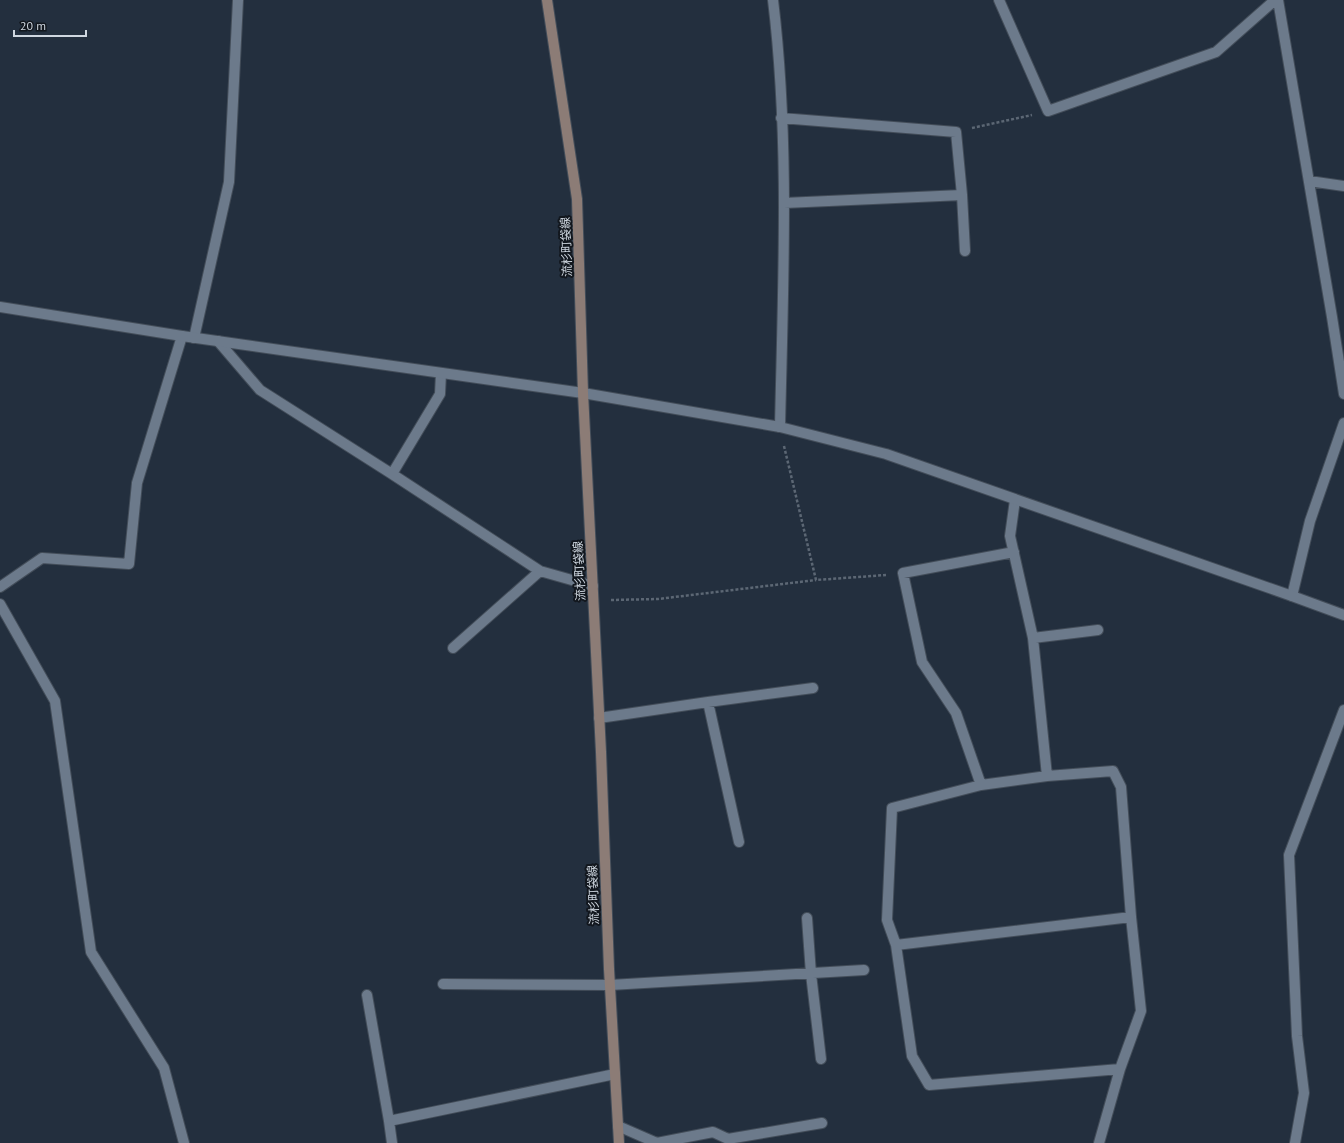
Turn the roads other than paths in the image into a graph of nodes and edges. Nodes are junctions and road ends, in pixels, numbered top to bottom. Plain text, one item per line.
1 (238, 0) edge
2 (547, 0) edge
3 (772, 0) edge
4 (999, 0) edge
5 (1276, 0) edge
6 (781, 118) junction
7 (1309, 181) junction
8 (1344, 186) edge
9 (962, 195) junction
10 (784, 204) junction
11 (965, 250) dead end
12 (0, 308) edge
13 (182, 336) junction
14 (194, 338) junction
15 (218, 342) junction
16 (441, 373) junction
17 (583, 393) junction
18 (1344, 394) edge
19 (1344, 423) edge
20 (780, 427) junction
21 (392, 474) junction
22 (1015, 500) junction
23 (1014, 552) junction
24 (540, 571) junction
25 (593, 586) junction
26 (0, 587) edge
27 (1292, 596) junction
28 (0, 604) edge
29 (1344, 615) edge
30 (1098, 630) dead end
31 (1033, 638) junction
32 (453, 648) dead end
33 (813, 688) dead end
34 (708, 702) junction
35 (1344, 710) edge
36 (599, 718) junction
37 (1047, 776) junction
38 (981, 785) junction
39 (739, 842) dead end
40 (1131, 917) junction
41 (807, 918) dead end
42 (896, 945) junction
43 (864, 970) dead end
44 (811, 974) junction
45 (443, 984) dead end
46 (610, 985) junction
47 (367, 995) dead end
48 (821, 1059) dead end
49 (1120, 1069) junction
50 (615, 1074) junction
51 (390, 1122) junction
52 (822, 1123) dead end
53 (618, 1126) junction
54 (184, 1143) edge
55 (392, 1143) edge
56 (619, 1143) edge
57 (1099, 1143) edge
58 (1294, 1143) edge

1 - 14 street
2 - 17 main road, 流杉町袋線
3 - 6 street
4 - 5 street
5 - 7 street
6 - 9 street
6 - 10 street
7 - 8 street
7 - 18 street
9 - 10 street
9 - 11 street
10 - 20 street
12 - 13 street
13 - 14 street
13 - 26 street
14 - 15 street
15 - 16 street
15 - 21 street
16 - 17 street
16 - 21 street
17 - 20 street
17 - 25 main road, 流杉町袋線
19 - 27 street
20 - 22 street
21 - 24 street
22 - 23 street
22 - 27 street
23 - 31 street
23 - 38 street
24 - 25 street
24 - 32 street
25 - 36 main road, 流杉町袋線
27 - 29 street
28 - 54 street
30 - 31 street
31 - 37 street
33 - 34 street
34 - 36 street
34 - 39 street
35 - 58 street
36 - 46 main road, 流杉町袋線
37 - 38 street
37 - 40 street
38 - 42 street
40 - 42 street
40 - 49 street
41 - 44 street
42 - 49 street
43 - 44 street
44 - 46 street
44 - 48 street
45 - 46 street
46 - 50 main road, 流杉町袋線
47 - 51 street
49 - 57 street
50 - 51 street
50 - 53 main road, 流杉町袋線
51 - 55 street
52 - 53 street
53 - 56 main road, 流杉町袋線

